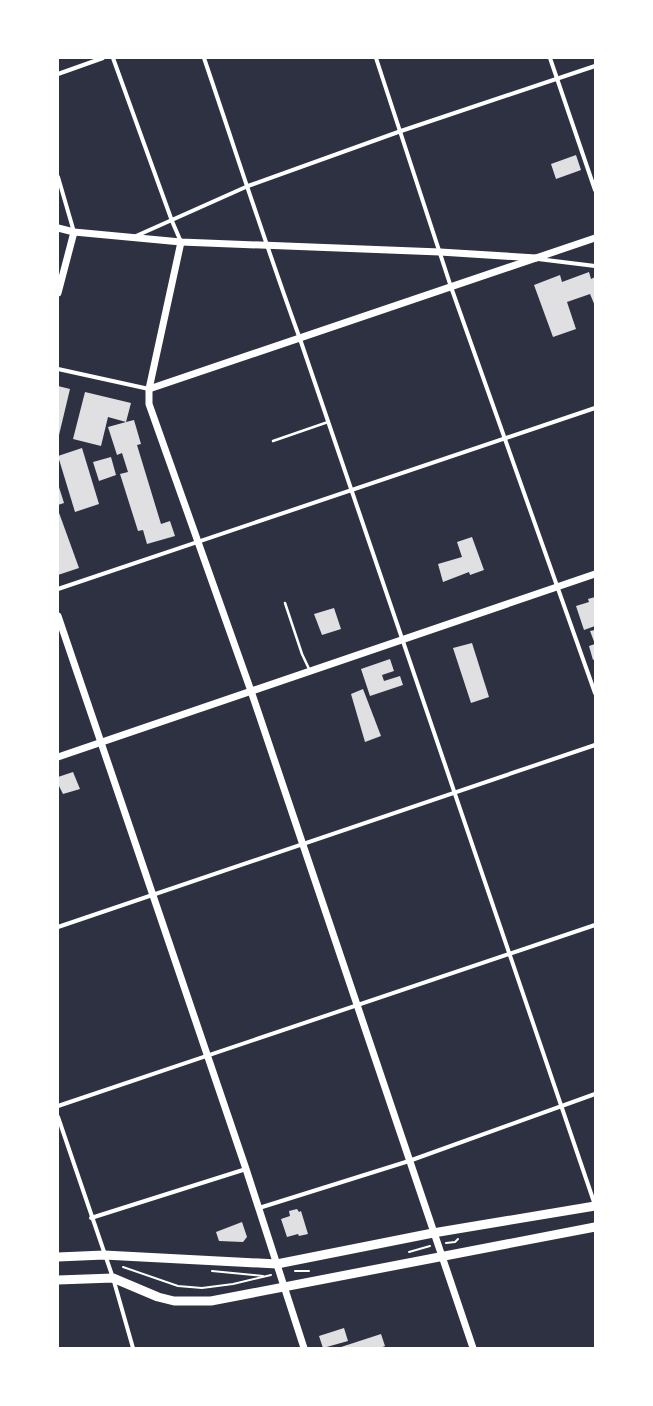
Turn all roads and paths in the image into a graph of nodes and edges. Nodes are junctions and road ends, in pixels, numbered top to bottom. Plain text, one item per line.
1 (103, 58) edge
2 (113, 58) edge
3 (204, 58) edge
4 (376, 58) edge
5 (550, 58) edge
6 (595, 66) edge
7 (58, 74) edge
8 (557, 79) junction
9 (401, 131) junction
10 (58, 177) edge
11 (248, 186) junction
12 (595, 190) edge
13 (172, 221) junction
14 (58, 228) edge
15 (74, 232) junction
16 (135, 237) junction
17 (595, 238) edge
18 (181, 242) junction
19 (266, 246) junction
20 (440, 252) junction
21 (536, 258) junction
22 (595, 266) edge
23 (451, 287) junction
24 (58, 293) edge
25 (300, 339) junction
26 (58, 369) edge
27 (149, 388) junction
28 (595, 408) edge
29 (328, 422) junction
30 (505, 438) junction
31 (273, 442) dead end
32 (352, 491) junction
33 (198, 543) junction
34 (595, 574) edge
35 (558, 586) junction
36 (58, 589) edge
37 (285, 603) dead end
38 (58, 616) edge
39 (402, 639) junction
40 (310, 671) junction
41 (251, 691) junction
42 (595, 693) edge
43 (100, 742) junction
44 (595, 745) edge
45 (58, 757) edge
46 (454, 793) junction
47 (302, 844) junction
48 (152, 895) junction
49 (595, 925) edge
50 (58, 927) edge
51 (509, 954) junction
52 (356, 1006) junction
53 (206, 1056) junction
54 (595, 1094) edge
55 (58, 1106) edge
56 (561, 1106) junction
57 (58, 1117) edge
58 (409, 1161) junction
59 (246, 1169) junction
60 (595, 1206) edge
61 (259, 1208) junction
62 (92, 1218) junction
63 (595, 1227) edge
64 (433, 1233) junction
65 (104, 1255) junction
66 (58, 1257) edge
67 (441, 1258) junction
68 (277, 1264) junction
69 (122, 1266) dead end
70 (264, 1276) dead end
71 (113, 1278) junction
72 (58, 1280) edge
73 (284, 1286) junction
74 (133, 1348) edge
75 (304, 1348) edge
76 (473, 1348) edge

1 - 7 street
2 - 13 street
3 - 11 street
4 - 9 street
5 - 8 street
6 - 8 street
8 - 9 street
8 - 12 street
9 - 11 street
9 - 20 street
10 - 15 street
11 - 13 street
11 - 19 street
13 - 16 street
13 - 18 street
14 - 15 street
15 - 16 street
15 - 24 street
16 - 18 street
17 - 21 street
18 - 19 street
18 - 27 street
19 - 20 street
19 - 25 street
20 - 21 street
20 - 23 street
21 - 22 street
21 - 23 street
23 - 25 street
23 - 30 street
25 - 27 street
25 - 29 street
26 - 27 street
27 - 33 street
28 - 30 street
29 - 31 lane
29 - 32 street
30 - 32 street
30 - 35 street
32 - 33 street
32 - 39 street
33 - 36 street
33 - 41 street
34 - 35 street
35 - 39 street
35 - 42 street
37 - 40 lane
38 - 43 street
39 - 40 street
39 - 46 street
40 - 41 street
41 - 43 street
41 - 47 street
43 - 45 street
43 - 48 street
44 - 46 street
46 - 47 street
46 - 51 street
47 - 48 street
47 - 52 street
48 - 50 street
48 - 53 street
49 - 51 street
51 - 52 street
51 - 56 street
52 - 53 street
52 - 58 street
53 - 55 street
53 - 59 street
54 - 56 street
56 - 58 street
56 - 60 street
57 - 62 street
58 - 61 street
58 - 64 street
59 - 61 street
59 - 62 street
60 - 64 main road
61 - 68 street
62 - 65 street
63 - 67 main road
64 - 67 street
64 - 68 main road
65 - 66 main road
65 - 68 main road
65 - 71 street
67 - 73 main road
67 - 76 street
68 - 73 street
69 - 70 path
71 - 72 main road
71 - 73 main road
71 - 74 street
73 - 75 street

